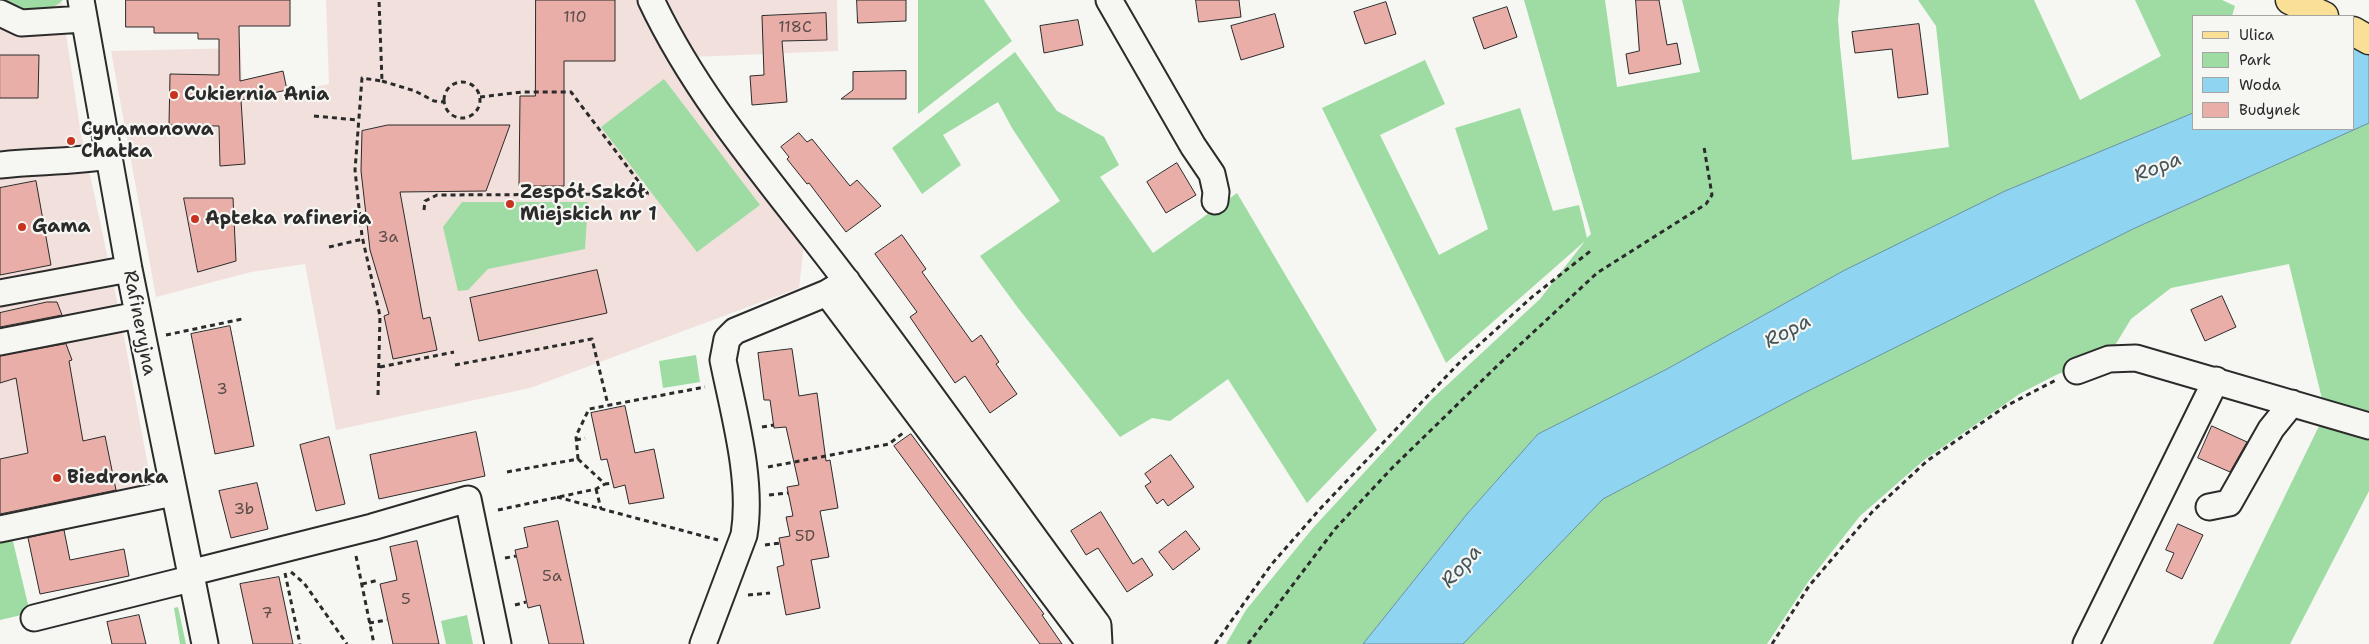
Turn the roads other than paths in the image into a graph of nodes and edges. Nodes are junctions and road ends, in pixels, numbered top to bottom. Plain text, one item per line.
1 (651, 0) edge
2 (1109, 0) edge
3 (83, 9) edge
4 (0, 14) edge
5 (2354, 32) edge
6 (2369, 40) edge
7 (109, 156) junction
8 (0, 165) edge
9 (1215, 201) dead end
10 (129, 269) junction
11 (837, 287) junction
12 (0, 293) edge
13 (138, 315) junction
14 (0, 342) edge
15 (2077, 371) road end
16 (2216, 380) junction
17 (2292, 403) junction
18 (2369, 426) edge
19 (174, 493) junction
20 (2209, 507) dead end
21 (0, 529) edge
22 (190, 576) junction
23 (34, 618) dead end
24 (204, 644) edge
25 (498, 644) edge
26 (703, 644) edge
27 (1090, 644) edge
28 (1099, 644) edge
29 (2086, 644) edge

1 - 11 street
2 - 9 street
3 - 4 street
3 - 7 street, Rafineryjna
5 - 6 main road
7 - 8 street
7 - 10 street, Rafineryjna
10 - 12 street
10 - 13 street, Rafineryjna
11 - 26 street
11 - 27 street
11 - 28 street
13 - 14 street
13 - 19 street, Rafineryjna
15 - 16 street
16 - 17 street
16 - 29 street
17 - 18 street
17 - 20 street
19 - 21 street
19 - 22 street, Rafineryjna
22 - 23 street
22 - 24 street, Rafineryjna
22 - 25 street

